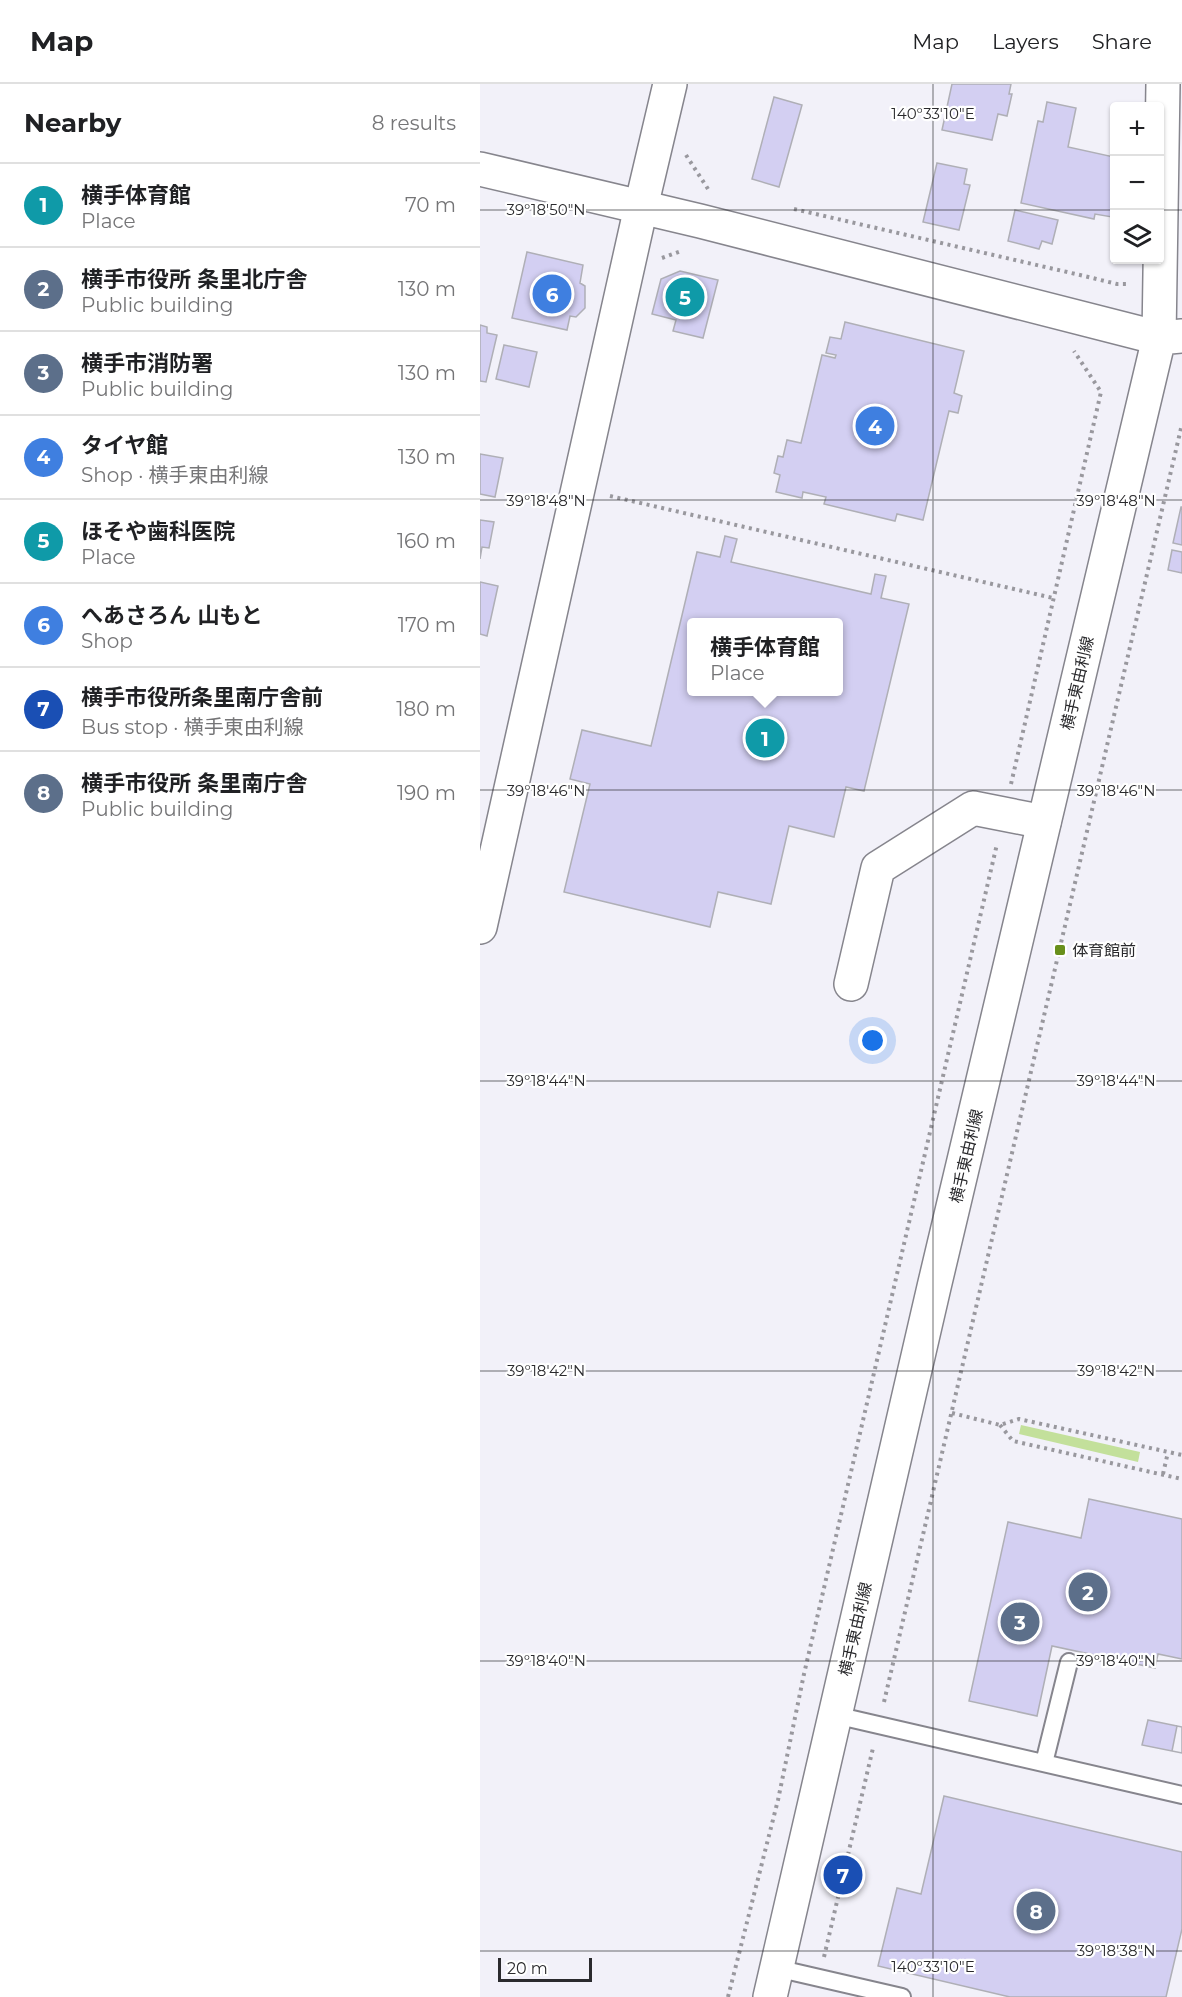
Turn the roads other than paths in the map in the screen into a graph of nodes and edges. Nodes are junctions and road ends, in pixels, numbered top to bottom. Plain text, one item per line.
1 (670, 84) edge
2 (1163, 84) edge
3 (480, 169) edge
4 (640, 207) junction
5 (1170, 337) edge
6 (1044, 822) junction
7 (480, 927) edge
8 (852, 984) dead end
9 (1069, 1662) dead end
10 (835, 1715) junction
11 (1044, 1763) junction
12 (1182, 1795) edge
13 (773, 1982) edge
14 (902, 1997) edge

1 - 4 street
2 - 5 street, 横手東由利線
3 - 4 street
4 - 5 street
4 - 7 street
5 - 6 street, 横手東由利線
6 - 8 street
6 - 10 street, 横手東由利線
9 - 11 lane
10 - 11 lane
10 - 13 street, 横手東由利線
11 - 12 lane
13 - 14 lane

